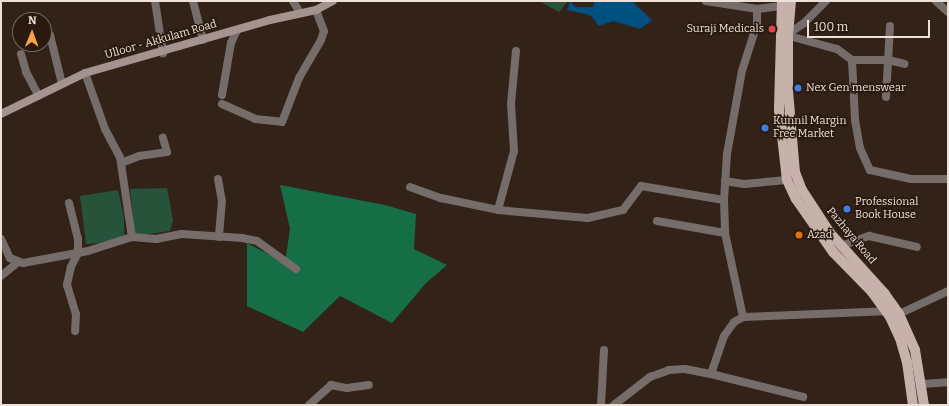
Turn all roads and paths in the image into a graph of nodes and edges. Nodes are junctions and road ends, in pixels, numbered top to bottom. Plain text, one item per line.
1 (155, 1) edge
2 (194, 1) edge
3 (293, 1) edge
4 (333, 1) edge
5 (706, 1) edge
6 (791, 1) edge
7 (826, 1) edge
8 (936, 1) edge
9 (781, 3) edge
10 (757, 9) junction
11 (316, 10) junction
12 (948, 12) edge
13 (300, 13) junction
14 (890, 26) dead end
15 (237, 30) junction
16 (784, 34) junction
17 (203, 40) junction
18 (52, 43) edge
19 (516, 51) dead end
20 (164, 53) junction
21 (21, 54) dead end
22 (852, 60) junction
23 (888, 60) junction
24 (905, 64) dead end
25 (85, 73) junction
26 (62, 84) junction
27 (222, 95) dead end
28 (39, 96) junction
29 (886, 97) dead end
30 (222, 104) dead end
31 (1, 114) edge
32 (164, 138) dead end
33 (121, 163) junction
34 (218, 179) dead end
35 (948, 179) edge
36 (787, 180) junction
37 (725, 181) junction
38 (410, 187) dead end
39 (724, 200) junction
40 (68, 203) dead end
41 (498, 210) junction
42 (657, 221) dead end
43 (725, 233) junction
44 (132, 237) junction
45 (218, 237) junction
46 (1, 238) edge
47 (841, 246) junction
48 (917, 247) dead end
49 (78, 253) junction
50 (18, 262) junction
51 (296, 269) dead end
52 (1, 276) edge
53 (948, 291) edge
54 (894, 312) junction
55 (743, 317) junction
56 (75, 331) dead end
57 (604, 350) dead end
58 (712, 374) junction
59 (948, 382) edge
60 (922, 384) junction
61 (369, 385) dead end
62 (803, 397) dead end
63 (309, 405) edge
64 (601, 405) edge
65 (614, 405) edge
66 (913, 405) edge
67 (924, 405) edge

1 - 20 street
2 - 17 street
3 - 13 street
4 - 11 main road, Ulloor - Akkulam Road
5 - 10 street
6 - 16 main road, Pazhaya Road
7 - 16 street
8 - 12 street
9 - 10 street
9 - 16 main road
10 - 37 street
11 - 13 main road, Ulloor - Akkulam Road
11 - 30 street
13 - 15 main road, Ulloor - Akkulam Road
14 - 23 street
15 - 17 main road, Ulloor - Akkulam Road
15 - 27 street
16 - 22 street
16 - 36 main road
16 - 47 main road, Pazhaya Road
17 - 20 main road, Ulloor - Akkulam Road
18 - 26 street
19 - 41 street
20 - 25 main road, Ulloor - Akkulam Road
21 - 28 street
22 - 23 street
22 - 35 street
23 - 24 street
23 - 29 street
25 - 26 main road, Ulloor - Akkulam Road
25 - 33 street
26 - 28 main road, Ulloor - Akkulam Road
28 - 31 main road, Ulloor - Akkulam Road
32 - 33 street
33 - 44 street
34 - 45 street
36 - 37 street
36 - 54 main road
37 - 39 street
38 - 41 street
39 - 41 street
39 - 43 street
40 - 49 street
42 - 43 street
43 - 55 street
44 - 45 street
44 - 49 street
45 - 51 street
46 - 50 street
47 - 48 street
47 - 54 main road, Pazhaya Road
49 - 50 street
49 - 56 street
50 - 52 street
53 - 54 street
54 - 55 street
54 - 60 main road, Pazhaya Road
54 - 66 main road
55 - 58 street
57 - 64 street
58 - 62 street
58 - 65 street
59 - 60 street
60 - 67 main road, Pazhaya Road
61 - 63 street

